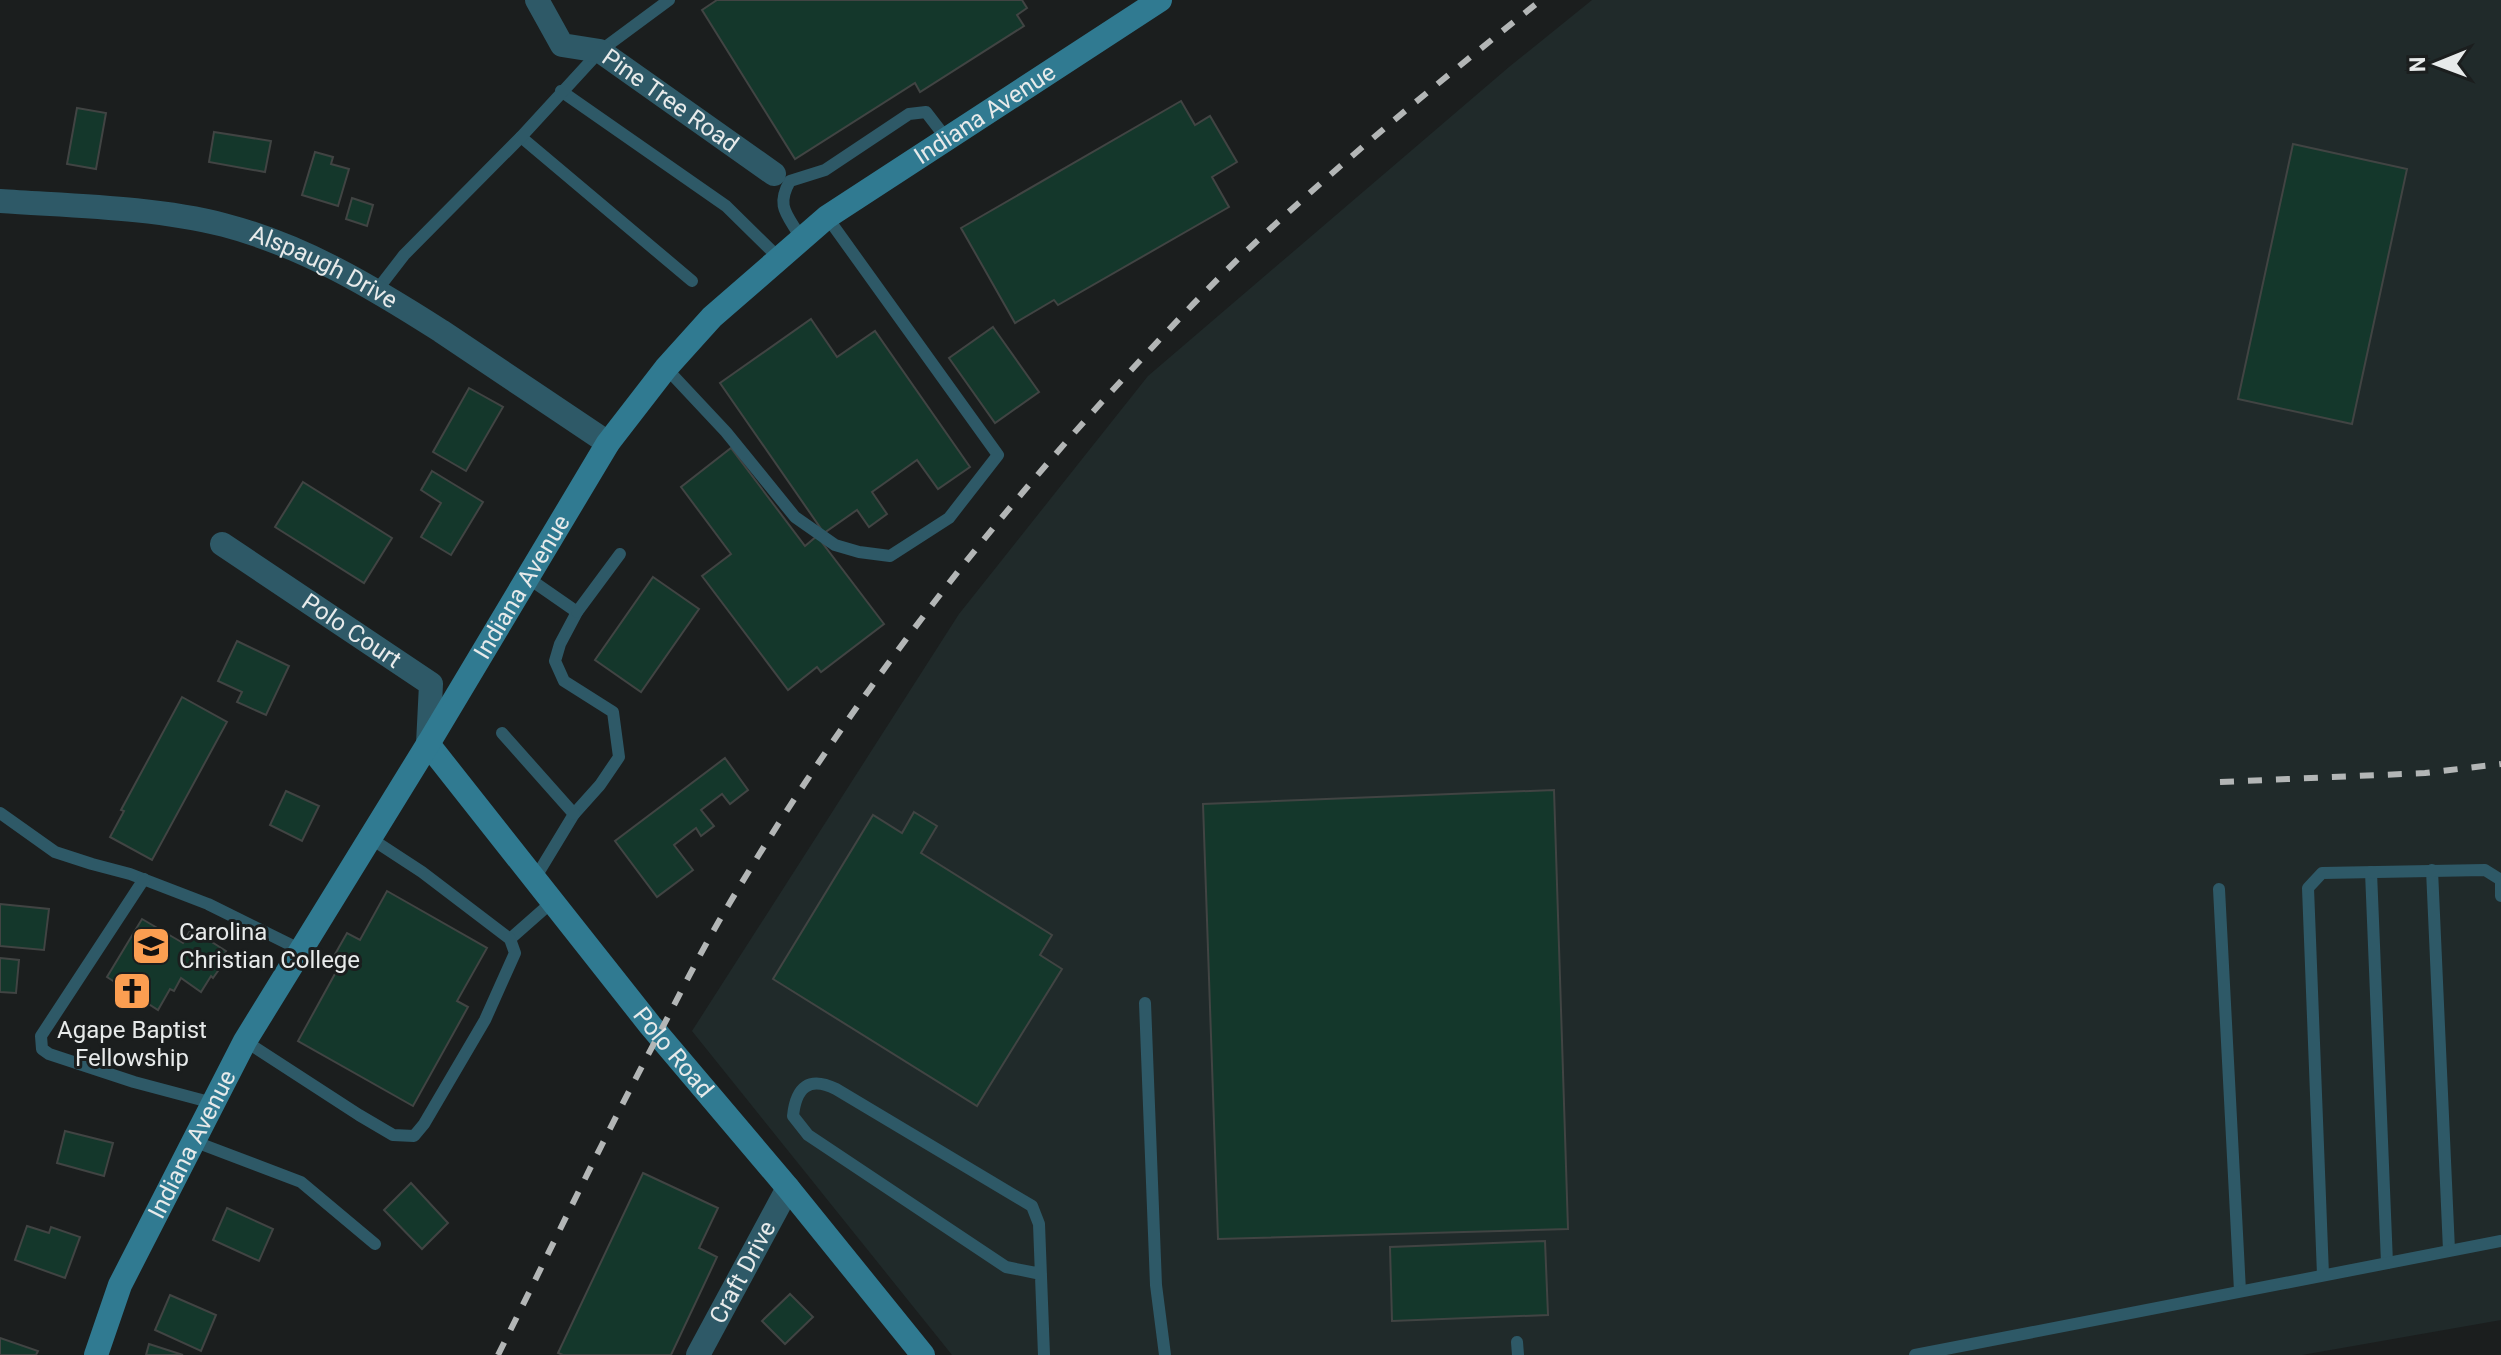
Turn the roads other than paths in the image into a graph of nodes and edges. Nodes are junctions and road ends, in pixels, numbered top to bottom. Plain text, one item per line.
1 (537, 0) edge
2 (669, 0) edge
3 (1160, 0) edge
4 (600, 51) junction
5 (561, 91) junction
6 (521, 137) junction
7 (946, 138) junction
8 (774, 174) dead end
9 (0, 201) edge
10 (827, 217) junction
11 (801, 238) junction
12 (779, 258) junction
13 (692, 281) dead end
14 (377, 290) junction
15 (666, 368) junction
16 (608, 443) junction
17 (222, 544) dead end
18 (620, 554) dead end
19 (528, 578) junction
20 (577, 612) junction
21 (502, 733) dead end
22 (428, 744) junction
23 (0, 813) edge
24 (574, 814) junction
25 (370, 838) junction
26 (2432, 870) junction
27 (2371, 872) junction
28 (144, 879) junction
29 (534, 880) junction
30 (2501, 880) edge
31 (2219, 889) dead end
32 (2501, 896) edge
33 (552, 902) junction
34 (510, 939) junction
35 (301, 950) junction
36 (1145, 1003) dead end
37 (245, 1041) junction
38 (213, 1103) junction
39 (193, 1141) junction
40 (788, 1188) junction
41 (2501, 1241) edge
42 (375, 1244) dead end
43 (2449, 1250) junction
44 (2387, 1263) junction
45 (1041, 1274) junction
46 (2323, 1275) junction
47 (2240, 1291) junction
48 (96, 1355) edge
49 (698, 1355) edge
50 (923, 1355) edge
51 (1044, 1355) edge
52 (1165, 1355) edge
53 (1915, 1355) edge

1 - 4 street, Pine Tree Road
2 - 4 lane
3 - 7 main road, Indiana Avenue
4 - 5 lane
4 - 8 street, Pine Tree Road
5 - 6 lane
5 - 12 lane
6 - 13 lane
6 - 14 lane
7 - 10 main road, Indiana Avenue
7 - 11 lane
9 - 14 street, Alspaugh Drive
10 - 11 main road, Indiana Avenue
10 - 15 lane
11 - 12 main road, Indiana Avenue
12 - 15 main road, Indiana Avenue
14 - 16 street, Alspaugh Drive
15 - 16 main road, Indiana Avenue
16 - 19 main road, Indiana Avenue
17 - 22 street, Polo Court
18 - 20 lane
19 - 20 lane
19 - 22 main road, Indiana Avenue
20 - 24 lane
21 - 24 lane
22 - 25 main road, Indiana Avenue
22 - 29 main road, Polo Road
23 - 28 lane
24 - 29 lane
25 - 34 lane
25 - 35 main road, Indiana Avenue
26 - 27 lane
26 - 30 lane
26 - 43 lane
27 - 44 lane
27 - 46 lane
28 - 35 lane
28 - 38 lane
29 - 33 main road, Polo Road
30 - 32 lane
31 - 47 lane
33 - 34 lane
33 - 40 main road, Polo Road
34 - 37 lane
35 - 37 main road, Indiana Avenue
36 - 52 lane
37 - 38 main road, Indiana Avenue
38 - 39 main road, Indiana Avenue
39 - 42 lane
39 - 48 main road, Indiana Avenue
40 - 49 street, Craft Drive
40 - 50 main road, Polo Road
41 - 43 lane
43 - 44 lane
44 - 46 lane
45 - 45 lane
45 - 51 lane
46 - 47 lane
47 - 53 lane

